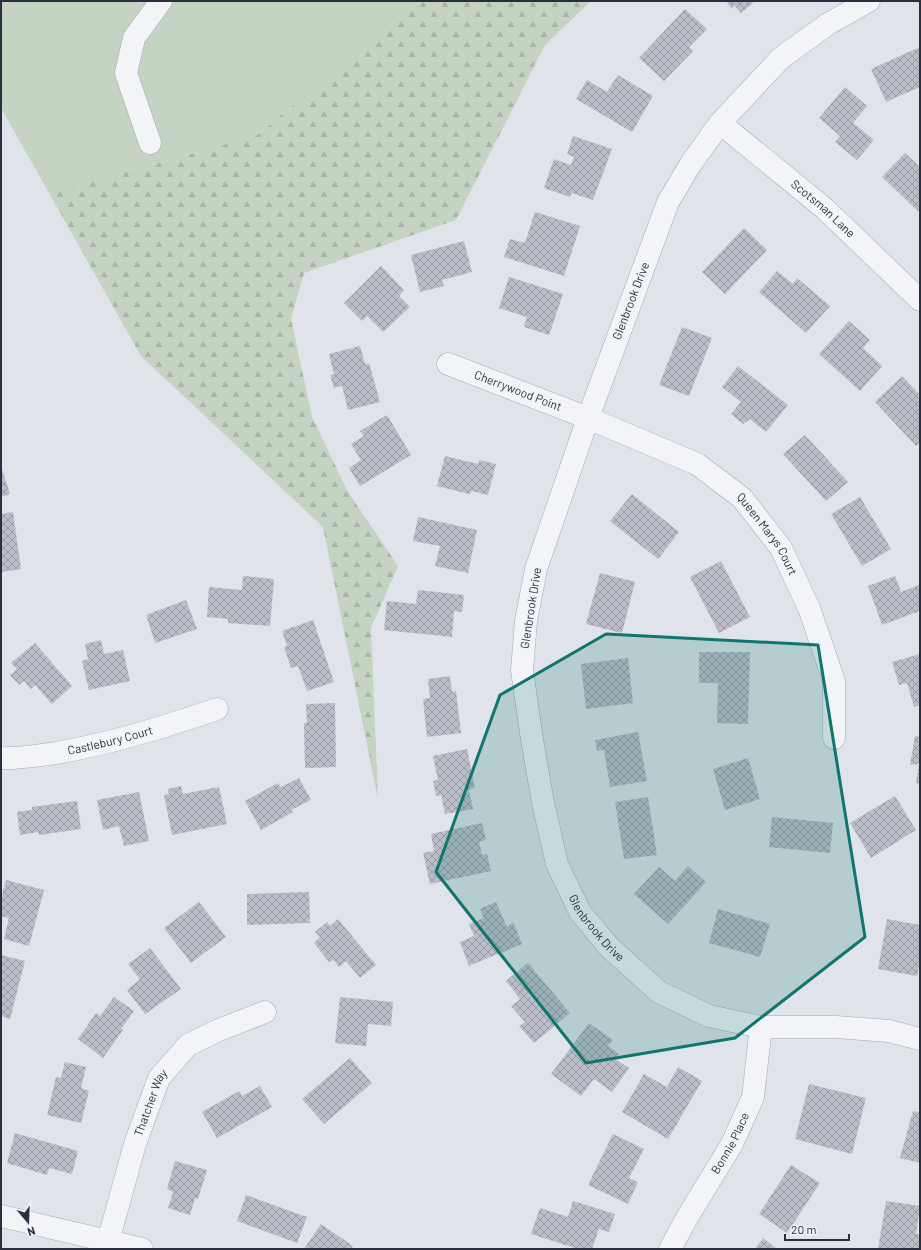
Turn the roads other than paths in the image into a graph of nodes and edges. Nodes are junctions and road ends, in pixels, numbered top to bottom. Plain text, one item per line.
1 (161, 1) edge
2 (869, 1) edge
3 (720, 123) junction
4 (150, 143) dead end
5 (920, 300) edge
6 (448, 364) dead end
7 (588, 418) junction
8 (217, 709) dead end
9 (834, 738) dead end
10 (1, 758) edge
11 (265, 1012) dead end
12 (761, 1027) junction
13 (920, 1039) edge
14 (1, 1216) edge
15 (107, 1245) edge
16 (142, 1249) edge
17 (670, 1249) edge

1 - 4 street
2 - 3 street, Glenbrook Drive
3 - 5 street, Scotsman Lane
3 - 7 street, Glenbrook Drive
6 - 7 street, Cherrywood Point
7 - 9 street, Queen Marys Court
7 - 12 street, Glenbrook Drive
8 - 10 street, Castlebury Court
11 - 15 street, Thatcher Way
12 - 13 street, Glenbrook Drive
12 - 17 street, Bonnie Place
14 - 15 street
15 - 16 street

